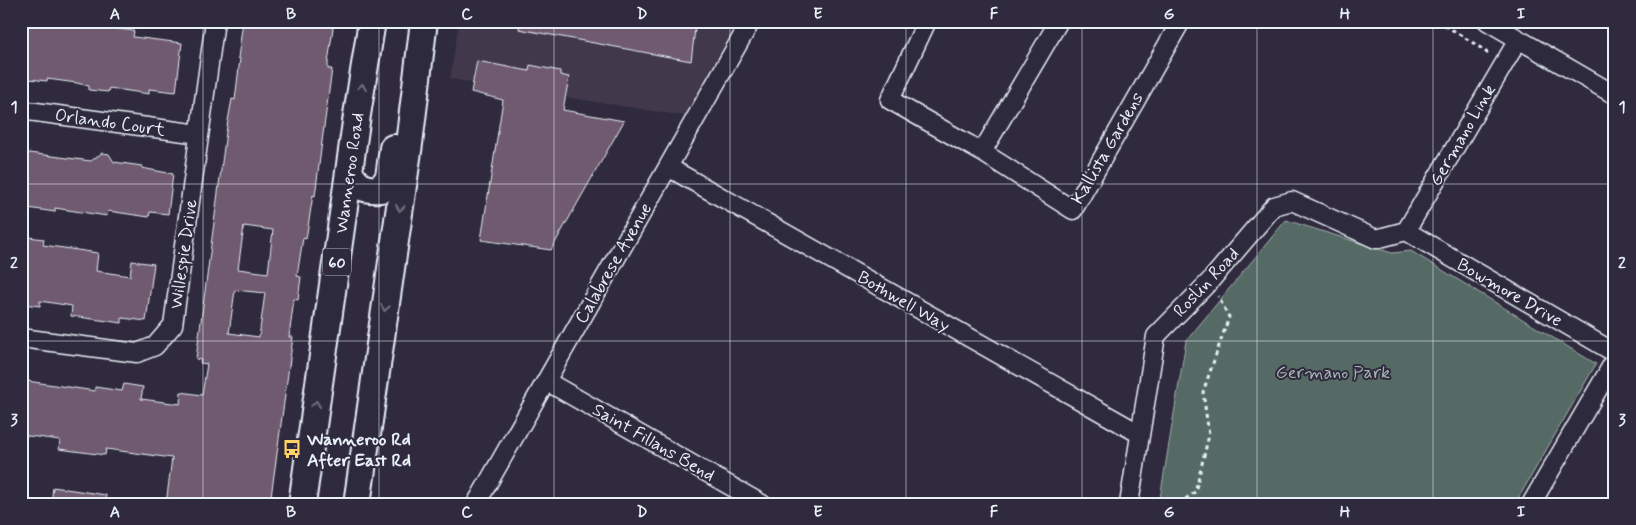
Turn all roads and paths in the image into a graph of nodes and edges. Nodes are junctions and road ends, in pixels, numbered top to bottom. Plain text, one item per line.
1 (215, 21) edge
2 (372, 21) edge
3 (412, 21) edge
4 (424, 21) edge
5 (751, 21) edge
6 (928, 21) edge
7 (1059, 21) edge
8 (1181, 21) edge
9 (1438, 21) edge
10 (1487, 21) edge
11 (1518, 40) junction
12 (1504, 62) junction
13 (1615, 96) edge
14 (21, 110) edge
15 (199, 134) junction
16 (982, 152) junction
17 (668, 167) junction
18 (349, 173) junction
19 (1406, 231) junction
20 (1210, 281) junction
21 (21, 338) edge
22 (1615, 353) edge
23 (1615, 360) edge
24 (546, 381) junction
25 (1140, 434) junction
26 (302, 504) edge
27 (357, 504) edge
28 (476, 504) edge
29 (762, 504) edge
30 (1129, 504) edge
31 (1180, 504) edge
32 (1531, 504) edge

1 - 15 street, Willespie Drive
18 -> 2 highway, Wanneroo Road / 60
3 - 18 highway
4 -> 27 highway
5 - 17 street, Calabrese Avenue
6 - 16 street, Kallista Gardens
7 - 16 street
8 - 16 street, Kallista Gardens
9 - 12 path
10 - 11 street
11 - 12 street, Germano Link
11 - 13 street
12 - 19 street, Germano Link
14 - 15 street, Orlando Court
15 - 21 street, Willespie Drive
17 - 24 street, Calabrese Avenue
17 - 25 street, Bothwell Way
26 -> 18 highway, Wanneroo Road / 60
19 - 20 street, Roslin Road
19 - 22 street, Bowmore Drive
20 - 25 street, Roslin Road
20 - 31 path
23 - 32 street
24 - 28 street, Calabrese Avenue
24 - 29 street, Saint Fillans Bend
25 - 30 street, Roslin Road

